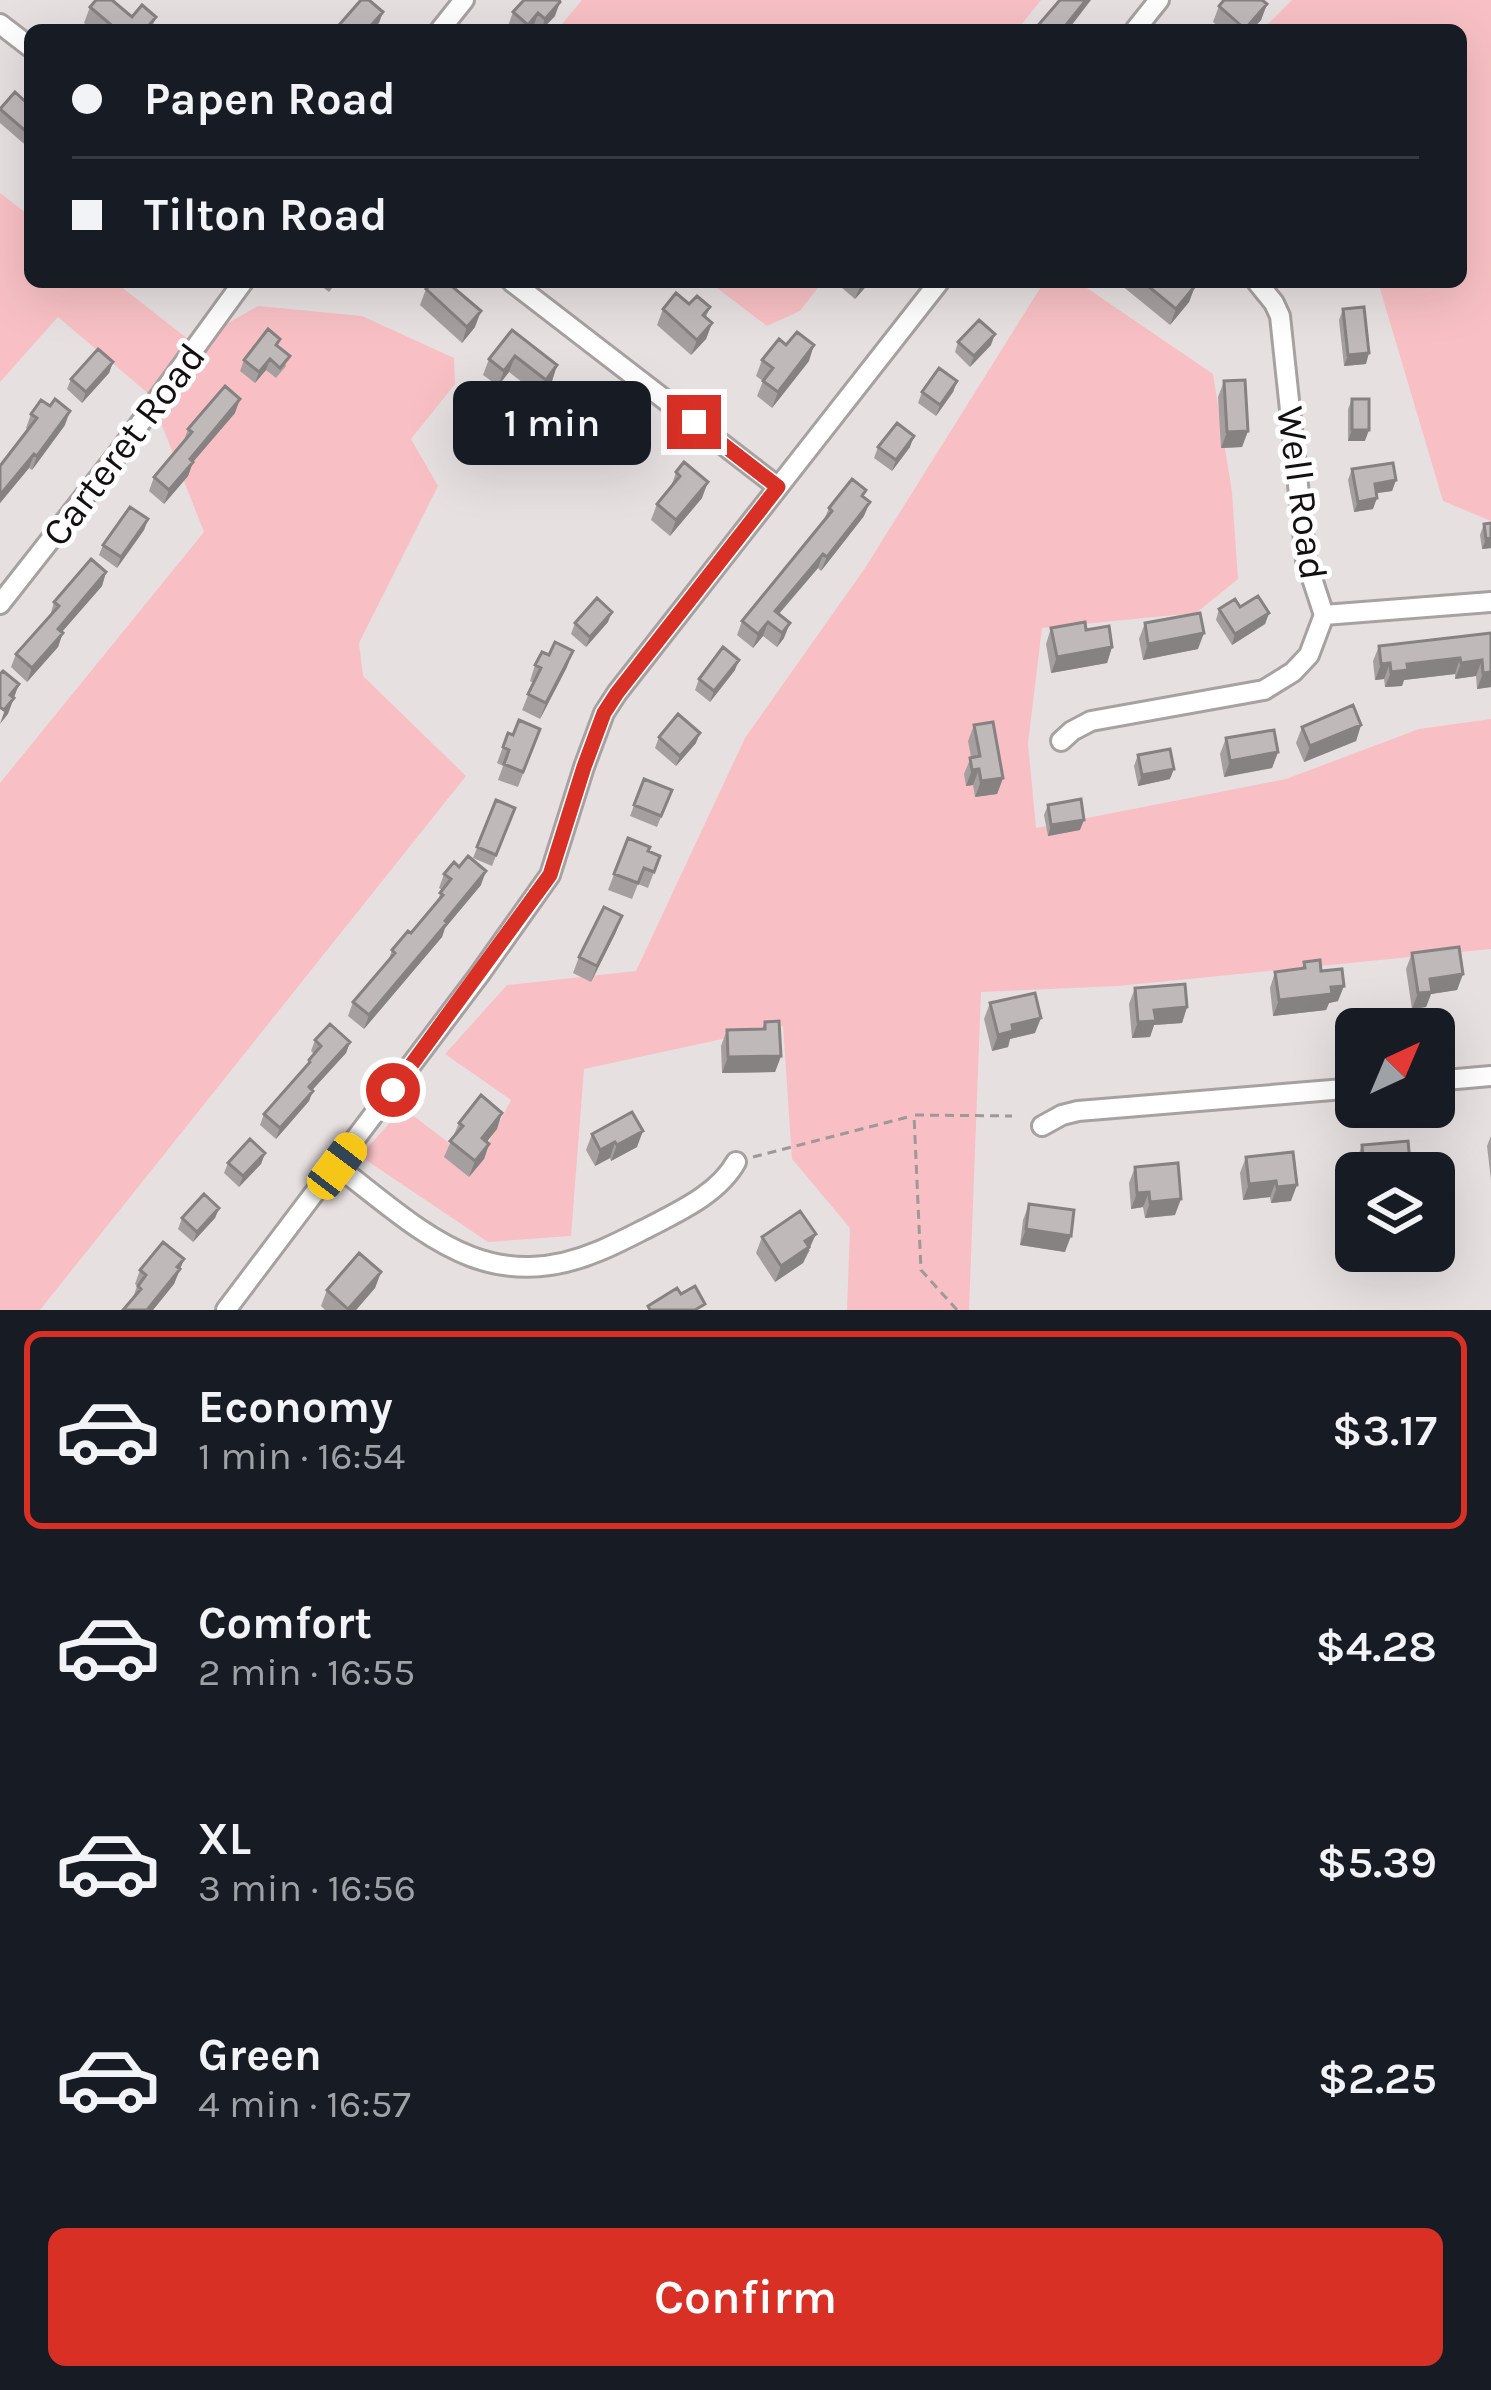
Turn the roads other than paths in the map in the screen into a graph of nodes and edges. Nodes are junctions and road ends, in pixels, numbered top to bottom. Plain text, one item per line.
1 (464, 0) edge
2 (1159, 0) edge
3 (0, 24) edge
4 (445, 24) edge
5 (1140, 24) edge
6 (24, 42) edge
7 (239, 288) edge
8 (520, 288) edge
9 (934, 288) edge
10 (1262, 288) edge
11 (778, 487) junction
12 (1491, 602) edge
13 (0, 604) edge
14 (1324, 615) junction
15 (1061, 741) dead end
16 (1491, 1076) edge
17 (1455, 1079) edge
18 (1335, 1090) edge
19 (1042, 1126) dead end
20 (736, 1162) road end
21 (337, 1166) junction
22 (226, 1310) edge

1 - 4 street
2 - 5 street
3 - 6 street
7 - 13 street, Carteret Road
8 - 11 street
9 - 11 street
10 - 14 street, Well Road
11 - 21 street
12 - 14 street, Well Road
14 - 15 street
16 - 17 street
18 - 19 street
20 - 21 street
21 - 22 street

